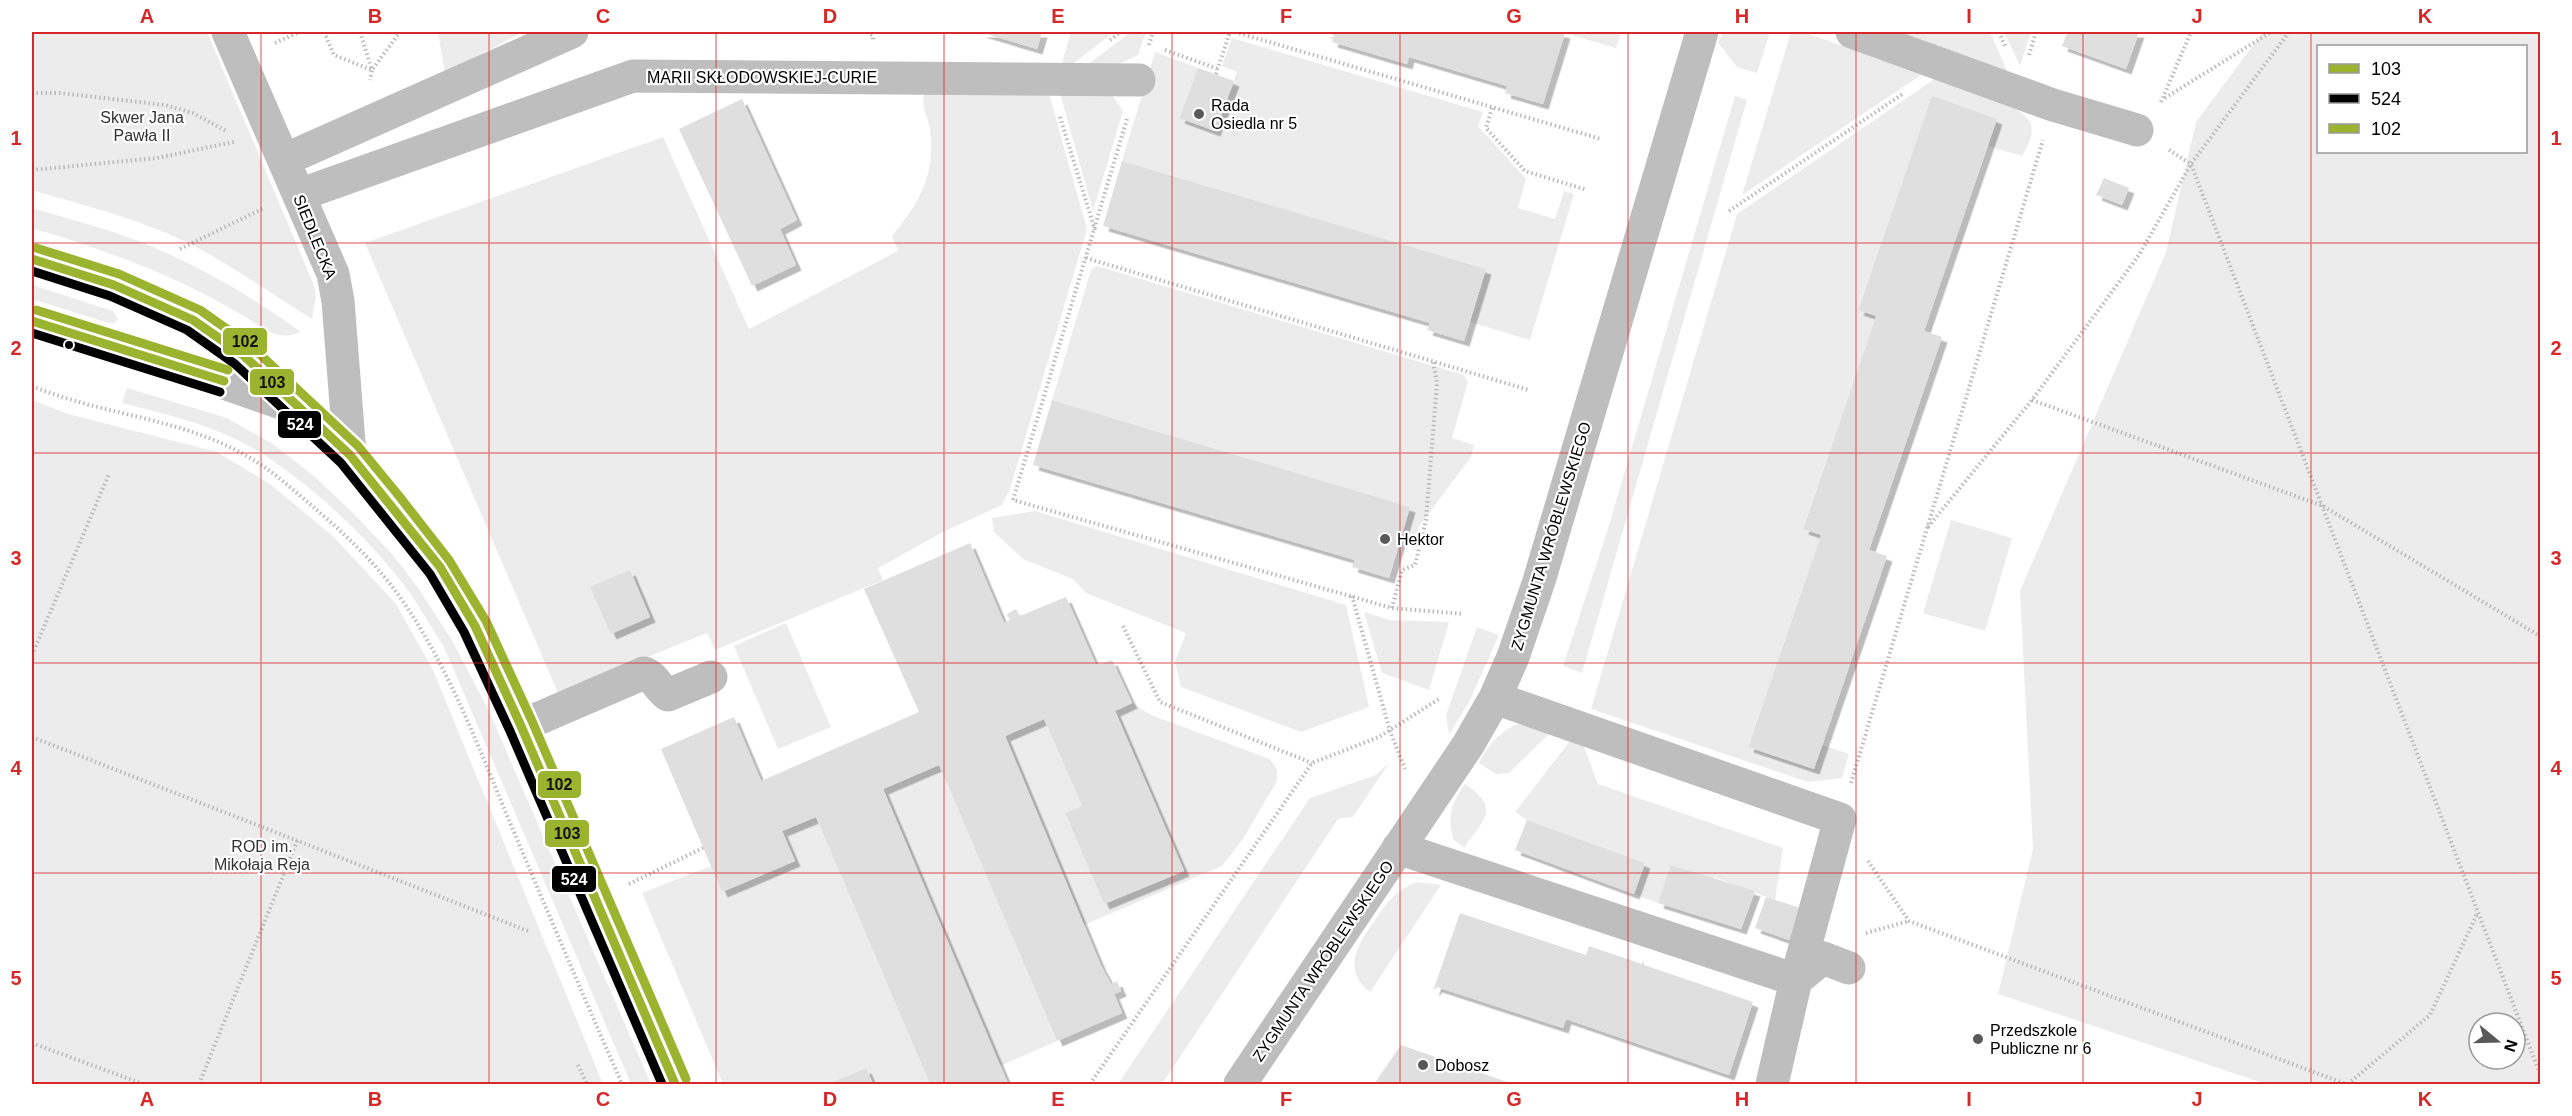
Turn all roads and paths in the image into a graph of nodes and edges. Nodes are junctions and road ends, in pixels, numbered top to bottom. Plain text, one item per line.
1 (228, 32) edge
2 (298, 32) edge
3 (324, 32) edge
4 (400, 32) edge
5 (572, 32) edge
6 (1230, 32) edge
7 (1235, 32) edge
8 (1702, 32) edge
9 (1852, 32) edge
10 (2191, 32) edge
11 (2271, 32) edge
12 (2289, 32) edge
13 (275, 43) dead end
14 (1149, 44) dead end
15 (1945, 65) junction
16 (1049, 79) junction
17 (1139, 80) joint
18 (32, 93) edge
19 (2165, 98) junction
20 (2053, 105) junction
21 (1492, 108) junction
22 (2137, 130) junction
23 (1601, 139) dead end
24 (267, 145) junction
25 (2191, 164) junction
26 (32, 170) edge
27 (1587, 190) dead end
28 (299, 195) junction
29 (1729, 211) dead end
30 (1095, 231) junction
31 (180, 249) dead end
32 (1086, 258) junction
33 (32, 259) edge
34 (32, 321) edge
35 (1433, 361) junction
36 (32, 386) edge
37 (1529, 390) dead end
38 (2032, 400) junction
39 (300, 410) junction
40 (350, 455) junction
41 (109, 474) dead end
42 (2323, 506) junction
43 (1926, 531) junction
44 (1352, 595) junction
45 (1392, 608) junction
46 (1464, 614) dead end
47 (1123, 626) dead end
48 (2541, 636) edge
49 (32, 654) edge
50 (711, 677) dead end
51 (1496, 698) junction
52 (1439, 699) dead end
53 (521, 726) junction
54 (1390, 731) junction
55 (32, 737) edge
56 (1312, 763) junction
57 (1406, 773) dead end
58 (1840, 819) junction
59 (298, 839) junction
60 (703, 848) dead end
61 (1398, 848) junction
62 (625, 886) dead end
63 (2477, 913) junction
64 (528, 931) dead end
65 (1849, 968) dead end
66 (1797, 980) junction
67 (32, 1043) edge
68 (578, 1065) dead end
69 (2541, 1074) edge
70 (143, 1084) edge
71 (198, 1084) edge
72 (587, 1084) edge
73 (622, 1084) edge
74 (675, 1084) edge
75 (1090, 1084) edge
76 (1240, 1084) edge
77 (1772, 1084) edge
78 (2347, 1084) edge

1 - 24 street, SIEDLECKA
2 - 13 path
3 - 4 path
5 - 24 street
6 - 14 path
7 - 21 path
8 - 51 street, ZYGMUNTA WRÓBLEWSKIEGO
9 - 15 street
10 - 19 path
11 - 19 path
12 - 25 path
15 - 20 street
15 - 29 path
16 - 17 street, MARII SKŁODOWSKIEJ-CURIE
16 - 28 street, MARII SKŁODOWSKIEJ-CURIE
16 - 30 path
17 - 30 path
18 - 24 path
19 - 22 path
20 - 22 street
20 - 43 path
21 - 23 path
21 - 27 path
22 - 25 path
24 - 26 path
24 - 28 street, SIEDLECKA
25 - 38 path
25 - 42 path
28 - 31 path
28 - 40 street, SIEDLECKA
30 - 32 path
32 - 35 path
32 - 44 path
33 - 39 street
34 - 39 street
35 - 37 path
35 - 45 path
36 - 73 path
38 - 42 path
38 - 43 path
39 - 40 street
40 - 53 street
41 - 49 path
42 - 48 path
42 - 63 path
43 - 58 path
44 - 45 path
44 - 54 path
45 - 46 path
47 - 56 path
50 - 53 street
51 - 58 street
51 - 61 street, ZYGMUNTA WRÓBLEWSKIEGO
52 - 54 path
53 - 74 street
54 - 56 path
54 - 57 path
55 - 59 path
56 - 75 path
58 - 66 street
58 - 78 path
59 - 64 path
59 - 71 path
60 - 62 path
61 - 66 street
61 - 76 street, ZYGMUNTA WRÓBLEWSKIEGO
63 - 69 path
63 - 78 path
65 - 66 street
66 - 77 street
67 - 70 path
68 - 72 path

